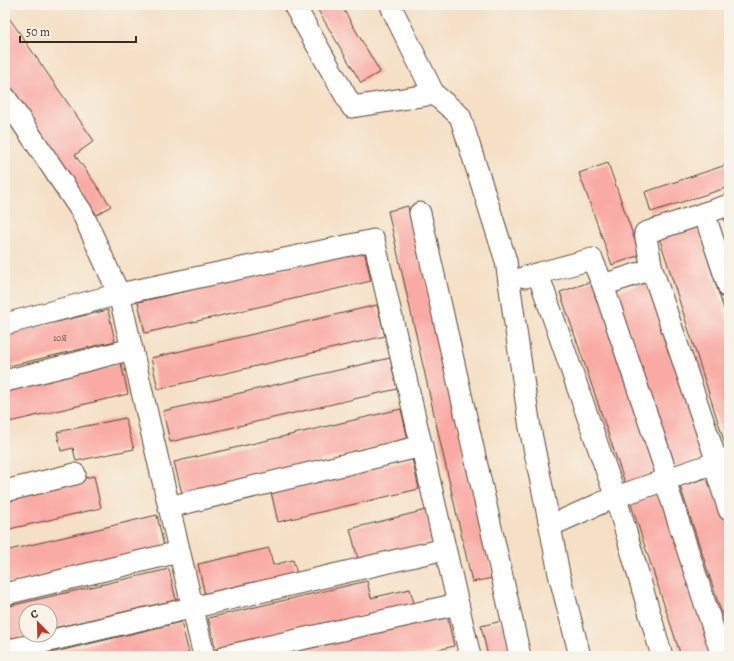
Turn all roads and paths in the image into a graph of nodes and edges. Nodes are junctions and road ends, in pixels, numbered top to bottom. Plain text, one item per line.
1 (294, 5) edge
2 (391, 5) edge
3 (434, 94) junction
4 (5, 97) edge
5 (11, 120) edge
6 (729, 205) edge
7 (420, 213) dead end
8 (704, 213) junction
9 (652, 269) junction
10 (538, 274) junction
11 (509, 282) junction
12 (603, 285) junction
13 (729, 288) edge
14 (119, 294) junction
15 (5, 324) edge
16 (132, 350) junction
17 (5, 381) edge
18 (422, 446) junction
19 (720, 461) edge
20 (75, 474) dead end
21 (666, 479) junction
22 (5, 491) edge
23 (616, 498) junction
24 (169, 507) junction
25 (729, 510) edge
26 (550, 526) junction
27 (445, 548) junction
28 (179, 552) junction
29 (5, 594) edge
30 (458, 604) junction
31 (192, 608) junction
32 (5, 651) edge
33 (204, 656) edge
34 (226, 656) edge
35 (470, 656) edge
36 (520, 656) edge
37 (580, 656) edge
38 (662, 656) edge
39 (722, 656) edge

1 - 3 lane
2 - 3 lane
3 - 11 lane
4 - 5 lane
5 - 14 lane
6 - 8 lane
7 - 36 lane
8 - 9 lane
8 - 13 lane
9 - 12 lane
9 - 19 lane
10 - 11 lane
10 - 12 lane
10 - 23 lane
11 - 26 lane
12 - 21 lane
14 - 15 lane
14 - 16 lane
14 - 18 lane
16 - 17 lane
16 - 24 lane
18 - 24 lane
18 - 27 lane
19 - 21 lane
19 - 25 lane
20 - 22 lane
21 - 23 lane
21 - 39 lane
23 - 26 lane
23 - 38 lane
24 - 28 lane
26 - 37 lane
27 - 30 lane
27 - 31 lane
28 - 29 lane
28 - 31 lane
30 - 34 lane
30 - 35 lane
31 - 32 lane
31 - 33 lane

